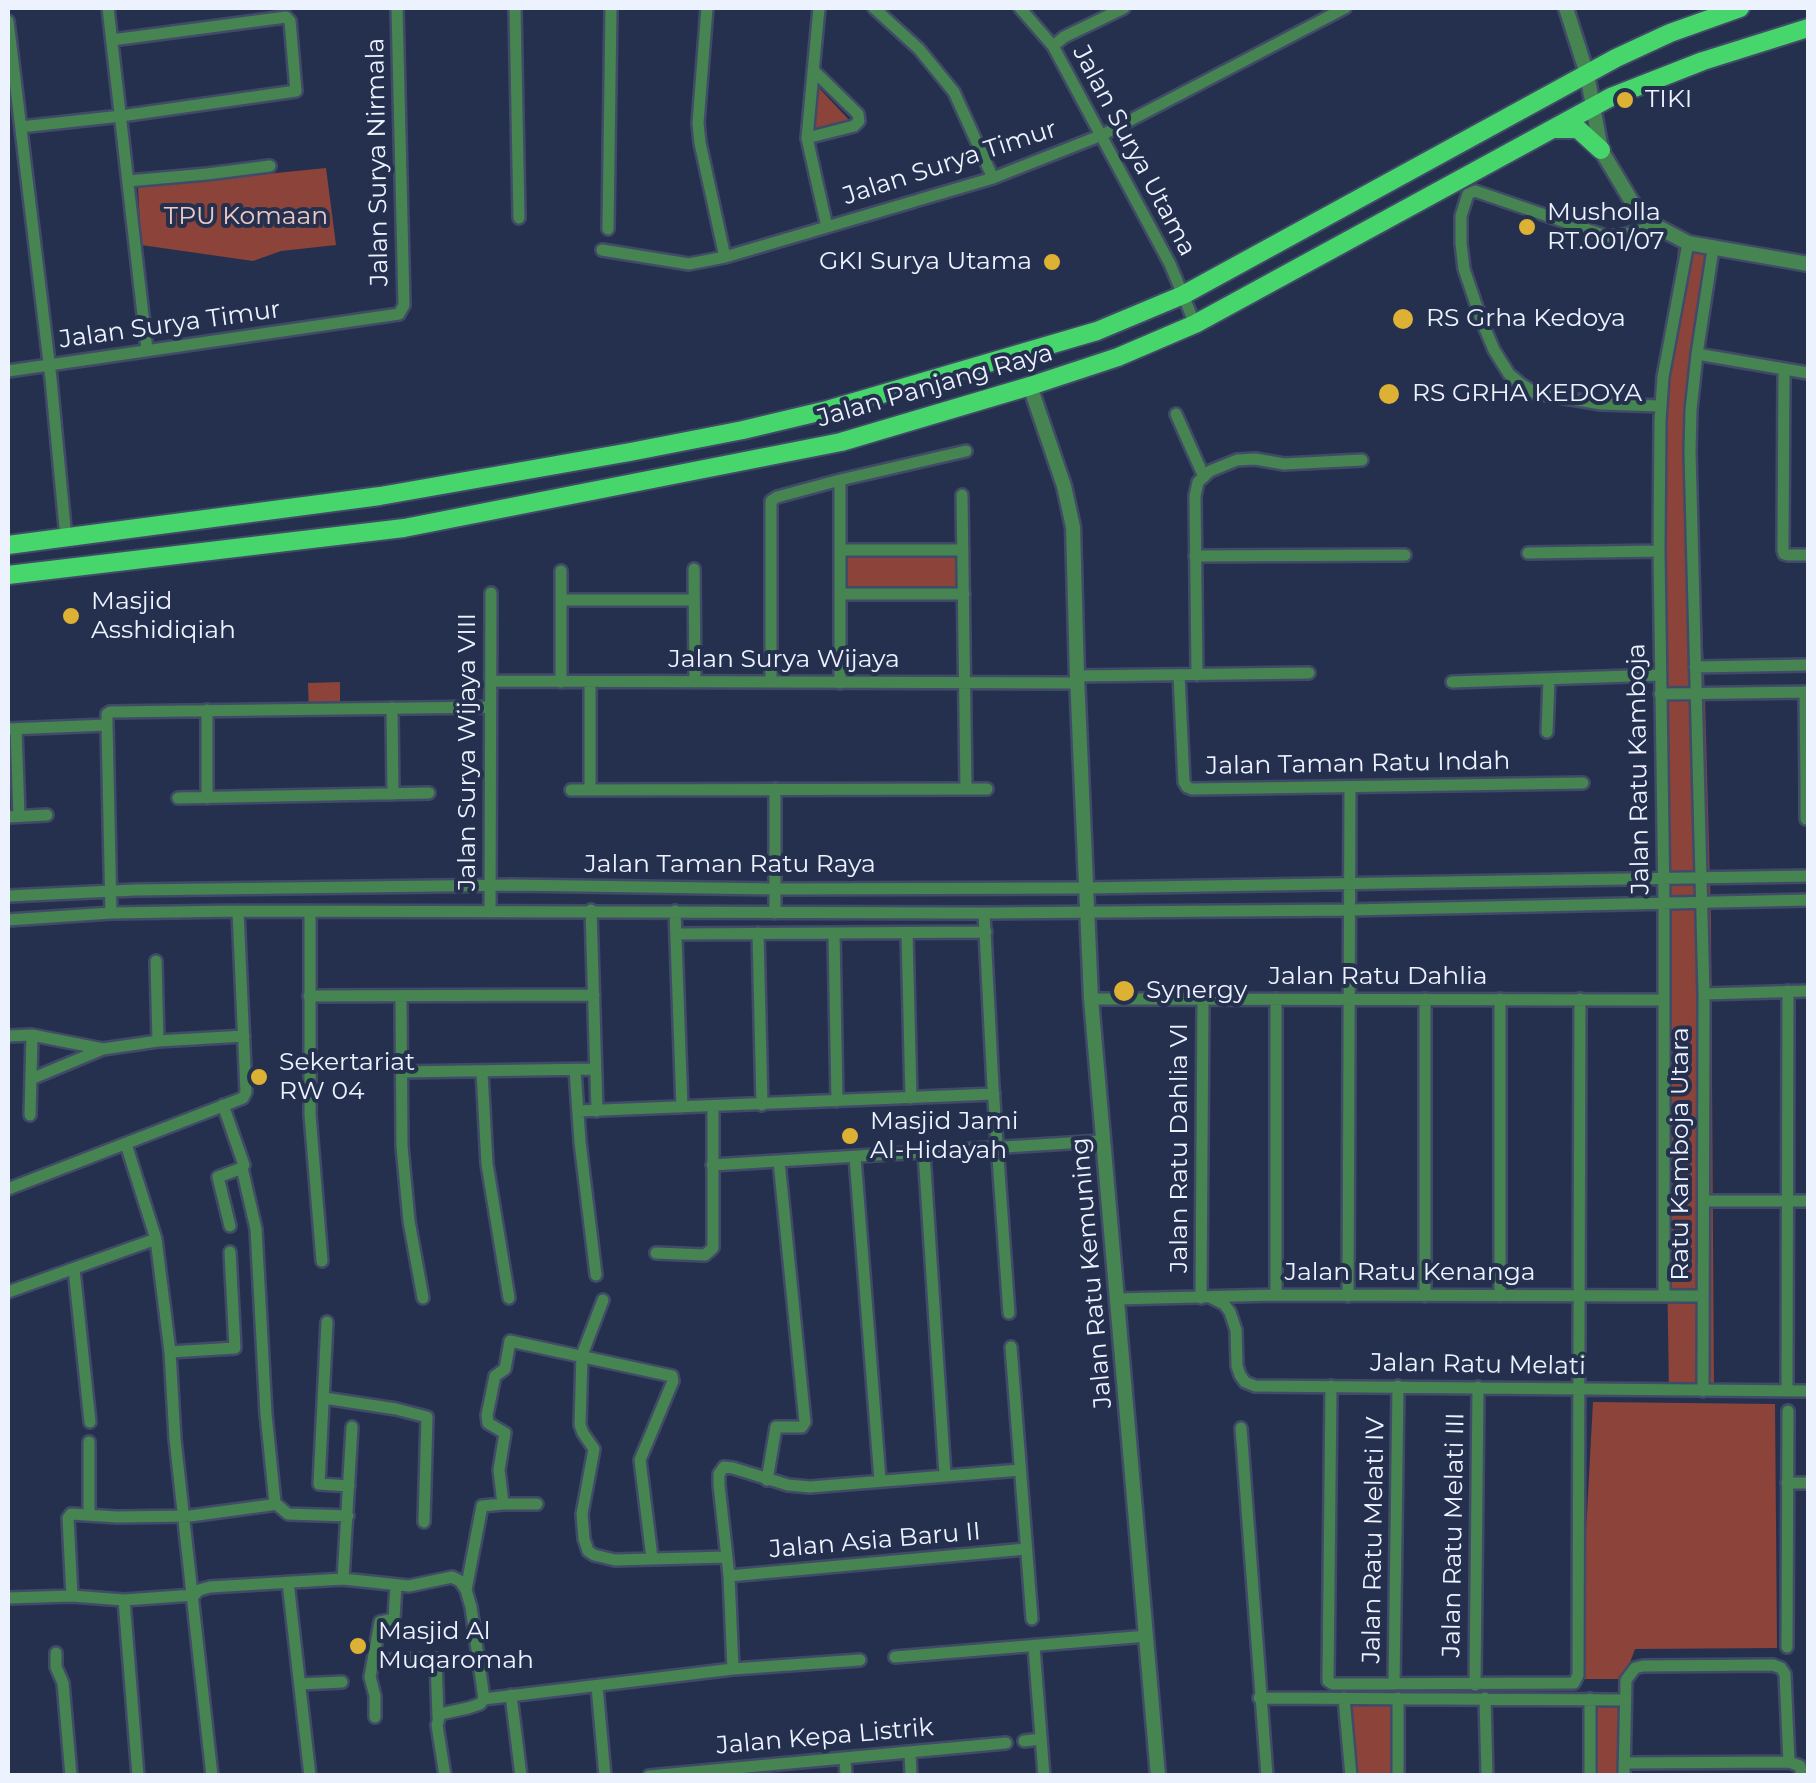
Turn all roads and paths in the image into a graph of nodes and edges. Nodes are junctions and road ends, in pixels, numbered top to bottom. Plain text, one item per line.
1 (108, 8) edge
2 (397, 8) edge
3 (516, 8) edge
4 (611, 8) edge
5 (708, 8) edge
6 (819, 8) edge
7 (874, 8) edge
8 (1020, 8) edge
9 (1124, 8) edge
10 (1345, 8) edge
11 (1566, 8) edge
12 (1740, 8) edge
13 (8, 21) edge
14 (1808, 28) edge
15 (112, 40) junction
16 (9, 45) edge
17 (1052, 46) junction
18 (812, 70) junction
19 (1587, 74) junction
20 (1600, 107) junction
21 (120, 116) junction
22 (21, 127) junction
23 (1550, 130) junction
24 (1102, 135) junction
25 (807, 138) junction
26 (1601, 150) junction
27 (270, 166) dead end
28 (993, 178) junction
29 (128, 182) junction
30 (518, 218) dead end
31 (1656, 226) junction
32 (827, 227) junction
33 (608, 229) dead end
34 (1688, 243) junction
35 (1712, 249) junction
36 (602, 250) dead end
37 (724, 257) junction
38 (1808, 264) edge
39 (1183, 295) junction
40 (399, 314) joint
41 (1196, 324) junction
42 (148, 350) junction
43 (1697, 354) junction
44 (49, 366) junction
45 (1784, 369) junction
46 (8, 371) edge
47 (1808, 373) edge
48 (1030, 386) junction
49 (1660, 406) junction
50 (1176, 414) dead end
51 (966, 452) dead end
52 (1362, 460) dead end
53 (552, 466) junction
54 (513, 474) junction
55 (1204, 477) junction
56 (840, 480) junction
57 (962, 495) dead end
58 (554, 497) junction
59 (518, 505) junction
60 (66, 538) junction
61 (8, 545) edge
62 (840, 550) junction
63 (963, 550) junction
64 (1659, 551) junction
65 (1528, 554) dead end
66 (1405, 555) dead end
67 (1808, 555) edge
68 (1195, 556) junction
69 (694, 569) dead end
70 (561, 571) dead end
71 (8, 575) edge
72 (490, 593) dead end
73 (840, 594) junction
74 (964, 594) junction
75 (561, 600) junction
76 (694, 600) junction
77 (1808, 665) edge
78 (1696, 667) junction
79 (1309, 673) dead end
80 (1197, 674) junction
81 (1179, 675) junction
82 (1660, 675) junction
83 (1549, 679) junction
84 (1077, 680) junction
85 (490, 681) junction
86 (561, 682) junction
87 (590, 682) junction
88 (695, 682) junction
89 (771, 682) junction
90 (840, 682) junction
91 (1452, 682) dead end
92 (965, 683) junction
93 (1806, 692) edge
94 (1696, 693) junction
95 (1660, 694) junction
96 (392, 708) junction
97 (490, 708) junction
98 (208, 710) junction
99 (107, 725) junction
100 (12, 729) edge
101 (1548, 732) dead end
102 (1583, 782) dead end
103 (1350, 788) junction
104 (1807, 788) edge
105 (590, 789) junction
106 (775, 789) junction
107 (966, 789) junction
108 (986, 789) dead end
109 (571, 790) dead end
110 (429, 793) dead end
111 (393, 794) junction
112 (178, 798) dead end
113 (208, 798) junction
114 (47, 815) dead end
115 (13, 817) edge
116 (1806, 819) dead end
117 (1808, 876) edge
118 (1702, 881) junction
119 (1662, 882) junction
120 (1350, 886) junction
121 (490, 889) junction
122 (775, 891) junction
123 (8, 896) edge
124 (1086, 900) junction
125 (1808, 900) edge
126 (1664, 901) junction
127 (1702, 901) junction
128 (111, 902) junction
129 (1350, 907) junction
130 (490, 908) junction
131 (590, 910) junction
132 (238, 911) junction
133 (310, 911) junction
134 (674, 911) junction
135 (775, 911) junction
136 (984, 913) junction
137 (8, 920) edge
138 (986, 932) junction
139 (758, 933) junction
140 (834, 933) junction
141 (907, 933) junction
142 (676, 934) junction
143 (156, 961) dead end
144 (1788, 991) junction
145 (1808, 991) edge
146 (1704, 994) junction
147 (594, 995) junction
148 (309, 996) junction
149 (400, 996) junction
150 (1092, 999) junction
151 (1203, 999) junction
152 (1276, 999) junction
153 (1348, 999) junction
154 (1426, 999) junction
155 (1500, 999) junction
156 (1580, 999) junction
157 (1664, 1000) junction
158 (32, 1035) junction
159 (8, 1036) edge
160 (244, 1036) junction
161 (158, 1041) junction
162 (103, 1048) junction
163 (595, 1069) junction
164 (575, 1070) junction
165 (400, 1072) junction
166 (482, 1072) junction
167 (31, 1079) junction
168 (994, 1094) junction
169 (912, 1098) junction
170 (837, 1101) junction
171 (223, 1105) junction
172 (762, 1105) junction
173 (713, 1107) junction
174 (682, 1108) junction
175 (578, 1111) junction
176 (597, 1111) junction
177 (30, 1115) dead end
178 (1102, 1141) junction
179 (126, 1144) junction
180 (999, 1148) junction
181 (924, 1153) junction
182 (855, 1157) junction
183 (779, 1161) junction
184 (712, 1165) junction
185 (242, 1168) junction
186 (8, 1189) edge
187 (1704, 1201) junction
188 (1788, 1201) junction
189 (1808, 1201) edge
190 (230, 1226) dead end
191 (156, 1239) junction
192 (230, 1252) dead end
193 (656, 1252) dead end
194 (322, 1261) dead end
195 (74, 1269) junction
196 (596, 1275) dead end
197 (8, 1292) edge
198 (1276, 1296) junction
199 (1348, 1296) junction
200 (1425, 1296) junction
201 (1500, 1296) junction
202 (1580, 1296) junction
203 (1664, 1296) junction
204 (1704, 1296) junction
205 (423, 1298) dead end
206 (509, 1298) dead end
207 (1207, 1298) junction
208 (1117, 1299) junction
209 (603, 1300) dead end
210 (1009, 1313) dead end
211 (327, 1322) dead end
212 (1011, 1347) dead end
213 (170, 1352) junction
214 (582, 1355) junction
215 (1331, 1386) junction
216 (1398, 1386) junction
217 (1478, 1387) junction
218 (1579, 1389) junction
219 (1704, 1391) junction
220 (1787, 1391) junction
221 (1808, 1391) edge
222 (324, 1398) junction
223 (1788, 1412) dead end
224 (90, 1422) dead end
225 (352, 1427) dead end
226 (1241, 1428) dead end
227 (88, 1442) dead end
228 (1020, 1470) junction
229 (945, 1475) junction
230 (767, 1480) junction
231 (880, 1480) junction
232 (1787, 1483) junction
233 (1808, 1483) edge
234 (348, 1486) junction
235 (275, 1502) junction
236 (503, 1504) junction
237 (537, 1504) dead end
238 (89, 1515) junction
239 (184, 1516) junction
240 (348, 1516) junction
241 (424, 1522) dead end
242 (1026, 1550) junction
243 (727, 1557) junction
244 (652, 1558) junction
245 (729, 1576) junction
246 (343, 1580) junction
247 (288, 1582) junction
248 (396, 1585) junction
249 (466, 1590) junction
250 (194, 1595) junction
251 (72, 1596) junction
252 (8, 1598) edge
253 (124, 1600) junction
254 (1032, 1620) dead end
255 (1147, 1636) junction
256 (1034, 1647) junction
257 (1786, 1647) dead end
258 (56, 1654) dead end
259 (894, 1657) dead end
260 (374, 1660) junction
261 (860, 1660) dead end
262 (733, 1669) junction
263 (342, 1682) dead end
264 (300, 1684) junction
265 (1394, 1684) junction
266 (1475, 1684) junction
267 (597, 1686) junction
268 (511, 1696) junction
269 (1260, 1698) junction
270 (1344, 1698) junction
271 (1398, 1698) junction
272 (1485, 1698) junction
273 (484, 1699) junction
274 (1590, 1700) junction
275 (1624, 1700) junction
276 (375, 1717) dead end
277 (438, 1717) junction
278 (1041, 1739) junction
279 (1024, 1742) dead end
280 (1006, 1743) dead end
281 (910, 1752) junction
282 (845, 1758) junction
283 (1789, 1762) junction
284 (1624, 1769) edge
285 (1724, 1770) edge
286 (681, 1774) edge
287 (71, 1776) edge
288 (138, 1776) edge
289 (212, 1776) edge
290 (310, 1776) edge
291 (445, 1776) edge
292 (522, 1776) edge
293 (605, 1776) edge
294 (649, 1776) edge
295 (846, 1776) edge
296 (911, 1776) edge
297 (1044, 1776) edge
298 (1158, 1776) edge
299 (1267, 1776) edge
300 (1351, 1776) edge
301 (1398, 1776) edge
302 (1486, 1776) edge
303 (1590, 1776) edge
304 (1802, 1776) edge

1 - 15 street
2 - 40 street, Jalan Surya Nirmala
3 - 30 street
4 - 33 street
5 - 37 street
6 - 18 street
7 - 28 street
8 - 17 street, Jalan Surya Utama
9 - 17 street
10 - 24 street, Jalan Surya Timur
11 - 19 street
12 - 19 main road, Jalan Panjang Raya
13 - 16 street
14 - 20 main road, Jalan Panjang Raya
15 - 21 street
15 - 21 street
16 - 22 street
17 - 24 street, Jalan Surya Utama
18 - 25 street
18 - 25 street
19 - 20 street
19 - 39 main road, Jalan Panjang Raya
20 - 23 main road, Jalan Panjang Raya
20 - 26 street
21 - 22 street
21 - 29 street
22 - 44 street
23 - 26 main road
23 - 41 main road, Jalan Panjang Raya
24 - 28 street, Jalan Surya Timur
24 - 39 street, Jalan Surya Utama
25 - 32 street
26 - 31 street
27 - 29 street
28 - 32 street, Jalan Surya Timur
29 - 42 street
31 - 34 street
31 - 49 street
32 - 37 street, Jalan Surya Timur
34 - 35 street
34 - 49 street, Jalan Ratu Kamboja
35 - 38 street
35 - 43 street
36 - 37 street, Jalan Surya Timur
39 - 41 street, Jalan Surya Utama
39 - 53 main road, Jalan Panjang Raya
40 - 42 street, Jalan Surya Timur
41 - 48 main road, Jalan Panjang Raya
42 - 44 street, Jalan Surya Timur
43 - 45 street
43 - 78 street
44 - 46 street, Jalan Surya Timur
44 - 60 street
45 - 47 street
45 - 67 street
48 - 58 main road, Jalan Panjang Raya
48 - 84 street
49 - 64 street, Jalan Ratu Kamboja
50 - 55 street
51 - 56 street
52 - 55 street
53 - 54 main road, Jalan Panjang Raya
53 - 58 main road
54 - 59 main road
54 - 60 main road, Jalan Panjang Raya
55 - 68 street
56 - 62 street
56 - 89 street
57 - 63 street
58 - 59 main road, Jalan Panjang Raya
59 - 71 main road, Jalan Panjang Raya
60 - 61 main road, Jalan Panjang Raya
62 - 63 street
62 - 73 street
63 - 74 street
64 - 65 street
64 - 82 street, Jalan Ratu Kamboja
66 - 68 street
68 - 80 street
69 - 76 street
70 - 75 street
72 - 85 street, Jalan Surya Wijaya VIII
73 - 74 street
73 - 90 street
74 - 92 street
75 - 76 street
75 - 86 street
76 - 88 street
77 - 78 street
78 - 94 street
79 - 80 street, Jalan Surya Wijaya
80 - 81 street, Jalan Surya Wijaya
81 - 84 street, Jalan Surya Wijaya
81 - 103 street, Jalan Taman Ratu Indah
82 - 83 street
82 - 95 street, Jalan Ratu Kamboja
83 - 91 street
83 - 101 street
84 - 92 street, Jalan Surya Wijaya
84 - 124 street
85 - 86 street, Jalan Surya Wijaya
85 - 97 street, Jalan Surya Wijaya VIII
86 - 87 street, Jalan Surya Wijaya
87 - 88 street, Jalan Surya Wijaya
87 - 105 street
88 - 89 street, Jalan Surya Wijaya
89 - 90 street, Jalan Surya Wijaya
90 - 92 street, Jalan Surya Wijaya
92 - 107 street
93 - 94 street
93 - 104 street
94 - 95 street
94 - 118 street
95 - 119 street, Jalan Ratu Kamboja
96 - 97 street
96 - 98 street
96 - 111 street
97 - 121 street, Jalan Surya Wijaya VIII
98 - 99 street
98 - 113 street
99 - 100 street
99 - 128 street
100 - 115 street
102 - 103 street, Jalan Taman Ratu Indah
103 - 120 street
104 - 116 street
105 - 106 street
105 - 109 street
106 - 107 street
106 - 122 street
107 - 108 street
110 - 111 street
111 - 113 street
112 - 113 street
114 - 115 street
117 - 118 street, Jalan Taman Ratu Raya
118 - 119 street, Jalan Taman Ratu Raya
118 - 127 street
119 - 120 street, Jalan Taman Ratu Raya
119 - 126 street, Jalan Ratu Kamboja
120 - 124 street, Jalan Taman Ratu Raya
120 - 129 street
121 - 122 street, Jalan Taman Ratu Raya
121 - 128 street, Jalan Taman Ratu Raya
121 - 130 street, Jalan Surya Wijaya VIII
122 - 124 street, Jalan Taman Ratu Raya
122 - 135 street
123 - 128 street, Jalan Taman Ratu Raya
124 - 129 street, Jalan Taman Ratu Raya
124 - 136 street, Jalan Taman Ratu Raya
124 - 150 street, Jalan Ratu Kemuning
125 - 127 street, Jalan Taman Ratu Raya
126 - 127 street, Jalan Taman Ratu Raya
126 - 129 street, Jalan Taman Ratu Raya
126 - 157 street, Jalan Ratu Kamboja
127 - 146 street, Ratu Kamboja Utara
128 - 132 street, Jalan Taman Ratu Raya
128 - 137 street, Jalan Taman Ratu Raya
129 - 153 street
130 - 131 street, Jalan Taman Ratu Raya
130 - 133 street, Jalan Taman Ratu Raya
131 - 134 street, Jalan Taman Ratu Raya
131 - 147 street
132 - 133 street, Jalan Taman Ratu Raya
132 - 160 street
133 - 148 street
134 - 135 street, Jalan Taman Ratu Raya
134 - 142 street
135 - 136 street, Jalan Taman Ratu Raya
136 - 138 street
138 - 141 street
138 - 168 street
139 - 140 street
139 - 142 street
139 - 172 street
140 - 141 street
140 - 170 street
141 - 169 street
142 - 174 street
143 - 161 street
144 - 145 street
144 - 146 street
144 - 188 street
146 - 187 street, Ratu Kamboja Utara
147 - 149 street
147 - 163 street
148 - 149 street
148 - 194 street
149 - 165 street
150 - 151 street, Jalan Ratu Dahlia
150 - 178 street, Jalan Ratu Kemuning
151 - 152 street, Jalan Ratu Dahlia
151 - 207 street, Jalan Ratu Dahlia VI
152 - 153 street, Jalan Ratu Dahlia
152 - 198 street
153 - 154 street, Jalan Ratu Dahlia
153 - 199 street
154 - 155 street, Jalan Ratu Dahlia
154 - 200 street
155 - 156 street, Jalan Ratu Dahlia
155 - 201 street
156 - 157 street, Jalan Ratu Dahlia
156 - 202 street
157 - 203 street, Jalan Ratu Kamboja
158 - 159 street
158 - 162 street
158 - 167 street
160 - 161 street
160 - 171 street
161 - 162 street
162 - 167 street
163 - 164 street
163 - 176 street
164 - 166 street
164 - 175 street
165 - 166 street
165 - 205 street
166 - 206 street
167 - 177 street
168 - 169 street
168 - 180 street
169 - 170 street
170 - 172 street
171 - 179 street
171 - 185 street
172 - 173 street
173 - 174 street
173 - 184 street
174 - 176 street
175 - 176 street
175 - 196 street
178 - 180 street
178 - 208 street, Jalan Ratu Kemuning
179 - 186 street
179 - 191 street
180 - 181 street
180 - 210 street
181 - 182 street
181 - 229 street
182 - 183 street
182 - 231 street
183 - 184 street
183 - 230 street
184 - 193 street
185 - 190 street
185 - 235 street
187 - 188 street
187 - 204 street, Ratu Kamboja Utara
188 - 189 street
188 - 220 street
191 - 195 street
191 - 213 street
192 - 213 street
195 - 197 street
195 - 224 street
198 - 199 street, Jalan Ratu Kenanga
198 - 207 street, Jalan Ratu Kenanga
199 - 200 street, Jalan Ratu Kenanga
200 - 201 street, Jalan Ratu Kenanga
201 - 202 street, Jalan Ratu Kenanga
202 - 203 street, Jalan Ratu Kenanga
202 - 218 street
203 - 204 street, Jalan Ratu Kenanga
204 - 219 street, Ratu Kamboja Utara
207 - 208 street, Jalan Ratu Kenanga
207 - 215 street, Jalan Ratu Melati
208 - 255 street, Jalan Ratu Kemuning
209 - 214 street
211 - 222 street
212 - 228 street
213 - 239 street
214 - 236 street
214 - 244 street
214 - 244 street
215 - 216 street, Jalan Ratu Melati
215 - 265 street, Jalan Ratu Melati IV
216 - 217 street, Jalan Ratu Melati
216 - 265 street, Jalan Ratu Melati IV
217 - 218 street, Jalan Ratu Melati
217 - 266 street, Jalan Ratu Melati III
218 - 219 street, Jalan Ratu Melati
218 - 266 street
219 - 220 street, Jalan Ratu Melati
220 - 221 street, Jalan Ratu Melati
222 - 234 street
222 - 241 street
223 - 232 street
225 - 234 street
226 - 269 street
227 - 238 street
228 - 229 street
228 - 242 street
229 - 231 street
230 - 231 street
230 - 243 street
232 - 233 street
232 - 257 street
234 - 240 street
235 - 239 street
235 - 240 street
236 - 237 street
236 - 249 street
238 - 239 street
238 - 251 street
239 - 250 street
240 - 246 street
242 - 245 street, Jalan Asia Baru II
242 - 254 street
243 - 244 street
243 - 245 street
245 - 262 street
246 - 247 street
246 - 248 street
247 - 250 street
247 - 264 street
248 - 249 street
248 - 260 street
249 - 273 street
250 - 253 street
250 - 289 street
251 - 252 street
251 - 253 street
253 - 288 street
255 - 256 street
255 - 298 street, Jalan Ratu Kemuning
256 - 259 street
256 - 278 street
258 - 287 street
260 - 276 street
260 - 277 street
261 - 262 street
262 - 267 street
263 - 264 street
264 - 290 street
265 - 266 street
267 - 268 street
267 - 293 street
268 - 273 street
268 - 292 street
269 - 270 street
269 - 299 street
270 - 271 street
270 - 300 street
271 - 272 street
271 - 301 street
272 - 274 street
272 - 302 street
273 - 277 street
274 - 275 street
274 - 303 street
275 - 283 street
275 - 284 street
277 - 291 street
278 - 279 street
278 - 297 street
280 - 281 street, Jalan Kepa Listrik
281 - 282 street, Jalan Kepa Listrik
281 - 296 street
282 - 286 street, Jalan Kepa Listrik
282 - 295 street
283 - 285 street
283 - 304 street
284 - 285 street
286 - 294 street, Jalan Kepa Listrik

